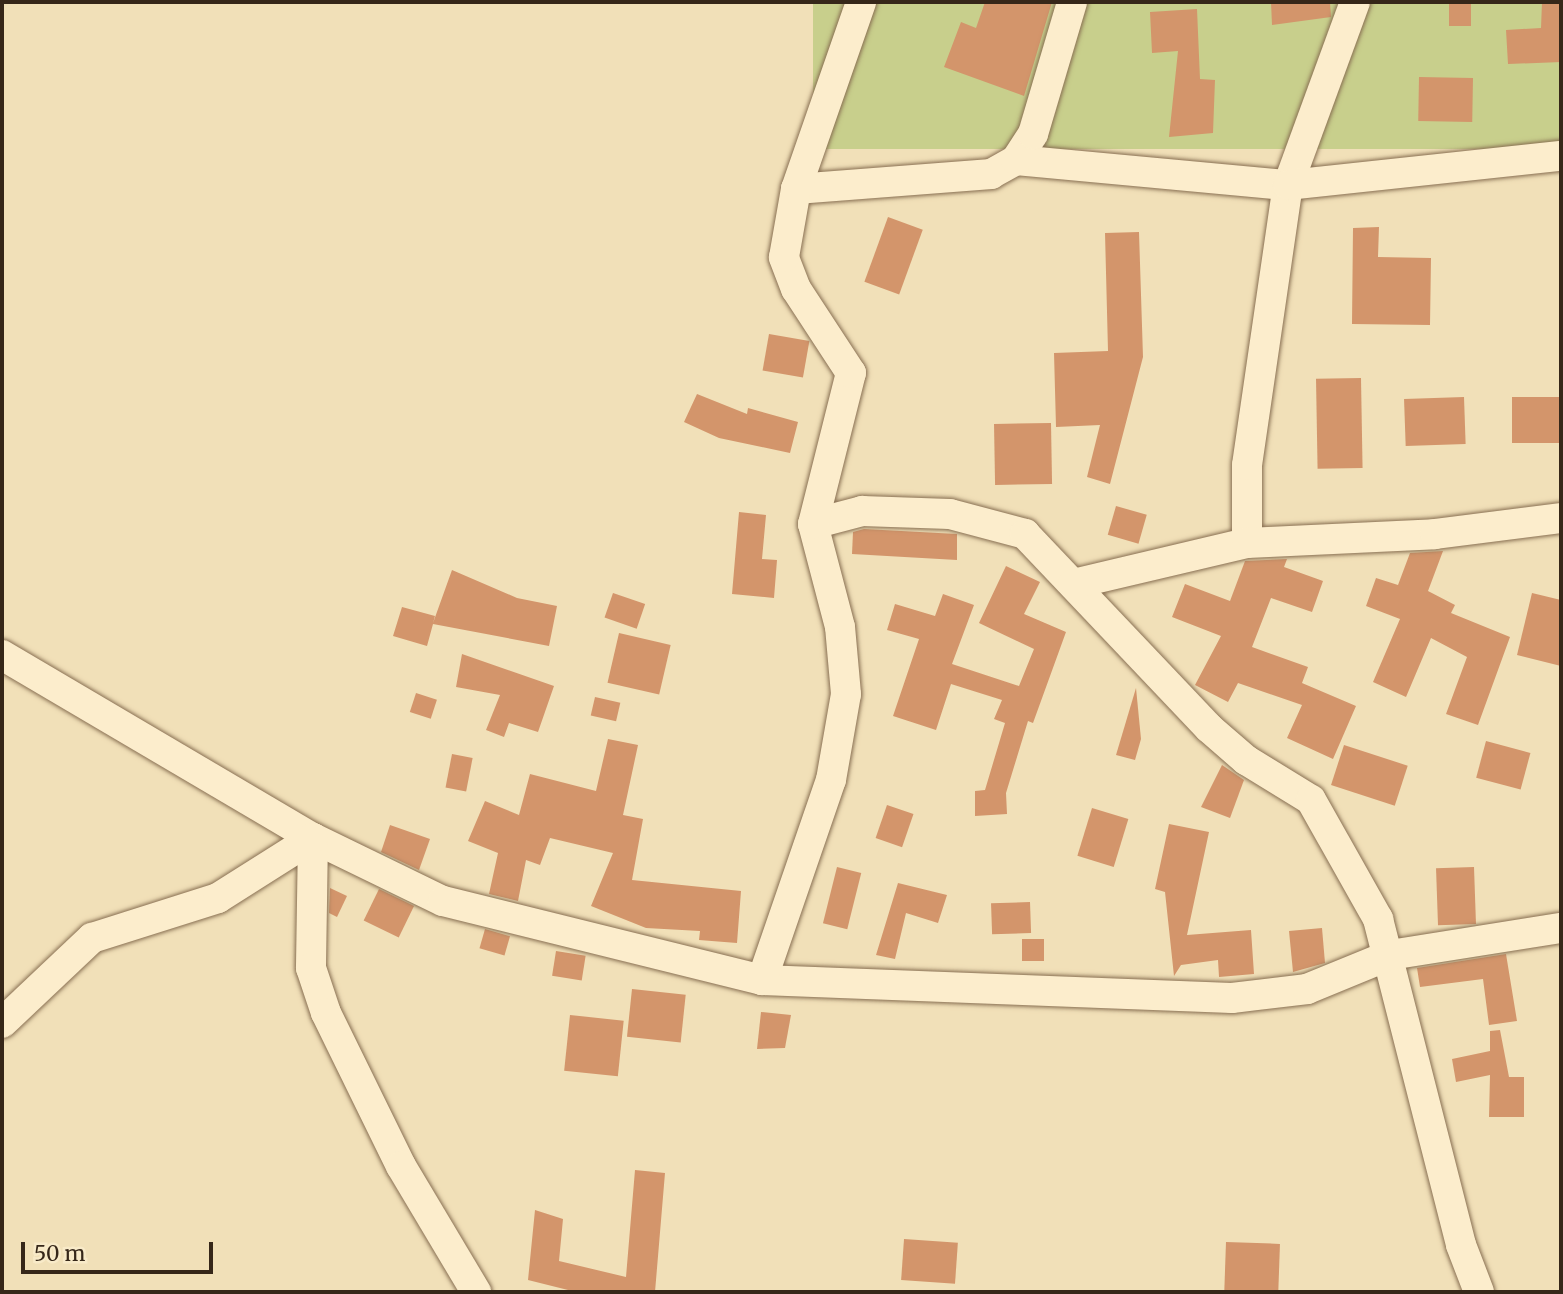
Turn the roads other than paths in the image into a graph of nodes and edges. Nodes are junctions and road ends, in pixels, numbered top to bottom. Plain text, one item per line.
1 (862, 2) edge
2 (1072, 2) edge
3 (1355, 2) edge
4 (1561, 156) edge
5 (1016, 160) junction
6 (1288, 185) junction
7 (796, 188) junction
8 (1561, 519) edge
9 (813, 524) junction
10 (1247, 542) junction
11 (1073, 584) junction
12 (2, 655) edge
13 (313, 838) junction
14 (1561, 928) edge
15 (1390, 955) junction
16 (762, 980) junction
17 (2, 1023) edge
18 (476, 1292) edge
19 (1479, 1292) edge

1 - 7 street
2 - 5 street
3 - 6 street
4 - 6 street
5 - 6 street
5 - 7 street
6 - 10 street
7 - 9 street
8 - 10 street
9 - 11 street
9 - 16 street
10 - 11 street
11 - 15 street
12 - 13 street
13 - 16 street
13 - 17 street
13 - 18 street
14 - 15 street
15 - 16 street
15 - 19 street

